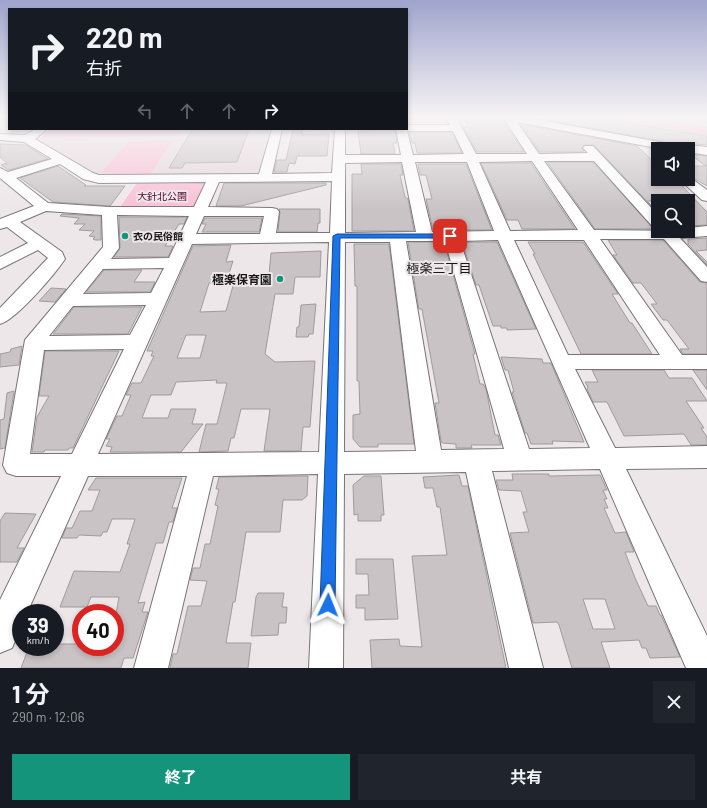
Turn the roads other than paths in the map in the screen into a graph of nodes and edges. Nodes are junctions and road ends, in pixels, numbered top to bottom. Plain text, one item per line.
1 (42, 148) edge
2 (272, 148) edge
3 (340, 148) edge
4 (406, 148) edge
5 (466, 148) edge
6 (529, 148) edge
7 (590, 148) edge
8 (688, 148) edge
9 (707, 151) edge
10 (471, 157) junction
11 (535, 157) junction
12 (598, 157) junction
13 (408, 158) junction
14 (61, 160) junction
15 (340, 168) junction
16 (3, 175) edge
17 (214, 178) junction
18 (264, 178) junction
19 (694, 186) edge
20 (707, 197) edge
21 (44, 207) junction
22 (109, 211) junction
23 (199, 211) junction
24 (651, 217) edge
25 (5, 223) edge
26 (651, 231) edge
27 (695, 231) edge
28 (707, 231) edge
29 (588, 235) junction
30 (337, 236) junction
31 (397, 236) junction
32 (425, 236) junction
33 (450, 236) junction
34 (504, 236) junction
35 (267, 238) junction
36 (670, 238) edge
37 (186, 239) junction
38 (38, 244) junction
39 (173, 263) junction
40 (0, 264) edge
41 (99, 264) junction
42 (707, 277) edge
43 (157, 298) junction
44 (68, 300) junction
45 (0, 318) edge
46 (136, 342) junction
47 (35, 343) junction
48 (561, 362) junction
49 (676, 362) junction
50 (707, 362) edge
51 (707, 456) edge
52 (607, 458) junction
53 (520, 459) junction
54 (430, 461) junction
55 (477, 461) junction
56 (332, 462) junction
57 (79, 465) junction
58 (203, 465) junction
59 (0, 636) edge
60 (151, 668) edge
61 (326, 668) edge
62 (526, 668) edge
63 (704, 668) edge

1 - 14 street
2 - 18 street
3 - 15 street
4 - 13 street
5 - 10 street
6 - 11 street
7 - 12 street
8 - 9 street
10 - 11 street
10 - 13 street
10 - 34 street
11 - 12 street
11 - 29 street
12 - 24 street
13 - 15 street
13 - 32 street
14 - 16 street
14 - 17 street
15 - 18 street
15 - 30 street
16 - 21 street
17 - 18 street
17 - 23 street
19 - 20 street
21 - 22 street
21 - 25 street
22 - 23 street
22 - 41 street
23 - 35 street
23 - 37 street
25 - 38 street
26 - 29 street
27 - 28 street
29 - 34 street
29 - 49 street
30 - 31 street
30 - 35 street
30 - 56 street
31 - 32 street
31 - 54 street
32 - 33 street
33 - 34 street
33 - 53 street
34 - 48 street
35 - 37 street
36 - 42 street
37 - 39 street
38 - 40 street
38 - 45 street
39 - 41 street
39 - 43 street
41 - 44 street
43 - 44 street
43 - 46 street
44 - 47 street
46 - 47 street
46 - 57 street
47 - 57 street
48 - 49 street
48 - 52 street
49 - 50 street
51 - 52 street
52 - 53 street
52 - 63 street
53 - 55 street
54 - 55 street
54 - 56 street
55 - 62 street
56 - 58 street
56 - 61 street
57 - 58 street
57 - 59 street
58 - 60 street

